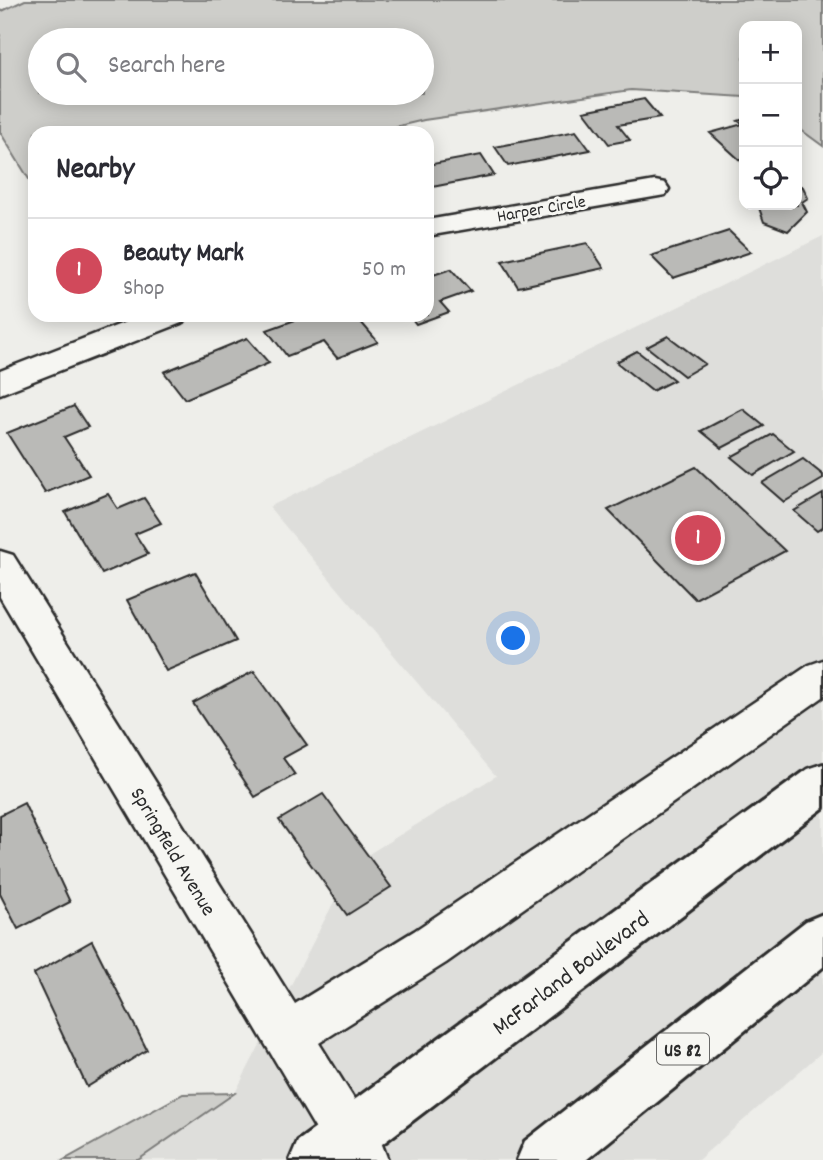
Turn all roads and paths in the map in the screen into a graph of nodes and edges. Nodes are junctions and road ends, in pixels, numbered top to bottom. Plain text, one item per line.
1 (655, 189) dead end
2 (434, 227) edge
3 (155, 322) edge
4 (0, 383) edge
5 (0, 565) edge
6 (823, 676) edge
7 (823, 783) edge
8 (823, 937) edge
9 (287, 1036) junction
10 (343, 1152) edge
11 (544, 1160) edge

1 - 2 street, Harper Circle
3 - 4 street
5 - 9 street, Springfield Avenue
6 - 9 street
7 - 10 highway, McFarland Boulevard
8 - 11 highway, US 82
9 - 10 street, Springfield Avenue

